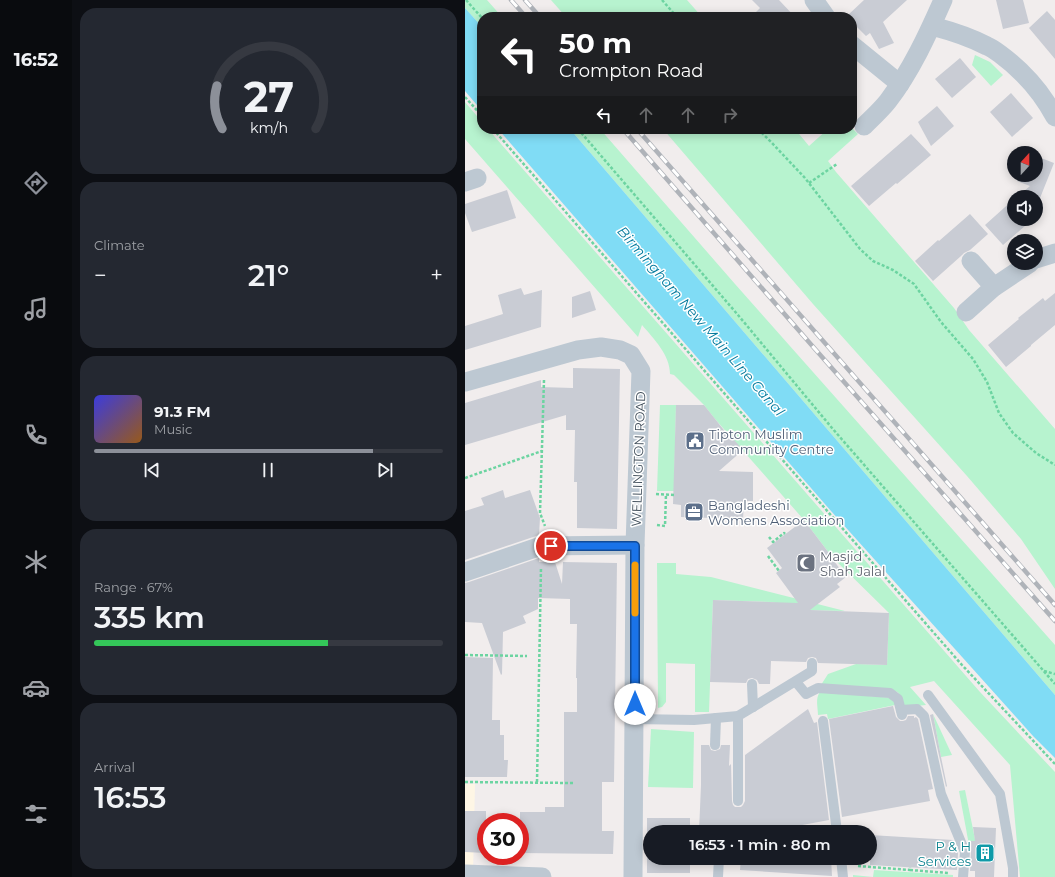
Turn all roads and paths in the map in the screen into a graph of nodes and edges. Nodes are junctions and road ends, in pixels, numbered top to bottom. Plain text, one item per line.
1 (466, 0) edge
2 (662, 0) edge
3 (814, 0) edge
4 (943, 0) edge
5 (477, 12) edge
6 (673, 12) edge
7 (822, 12) edge
8 (932, 26) junction
9 (857, 49) edge
10 (900, 84) junction
11 (465, 97) edge
12 (1053, 107) edge
13 (477, 110) edge
14 (864, 126) dead end
15 (497, 134) edge
16 (582, 134) edge
17 (763, 134) edge
18 (837, 164) dead end
19 (809, 183) junction
20 (1055, 252) edge
21 (1043, 256) edge
22 (971, 261) dead end
23 (1020, 270) edge
24 (994, 287) junction
25 (966, 312) dead end
26 (544, 359) junction
27 (465, 382) edge
28 (542, 451) junction
29 (1055, 466) edge
30 (465, 478) edge
31 (674, 495) dead end
32 (657, 526) dead end
33 (785, 534) dead end
34 (769, 537) dead end
35 (546, 546) junction
36 (635, 546) junction
37 (768, 556) dead end
38 (779, 571) dead end
39 (465, 572) edge
40 (465, 655) edge
41 (527, 656) dead end
42 (812, 662) dead end
43 (1044, 670) junction
44 (1055, 674) edge
45 (796, 682) junction
46 (752, 684) dead end
47 (1055, 684) edge
48 (928, 695) dead end
49 (753, 707) junction
50 (738, 716) junction
51 (716, 718) junction
52 (634, 719) junction
53 (823, 721) dead end
54 (715, 745) dead end
55 (1055, 764) edge
56 (465, 782) edge
57 (537, 782) junction
58 (573, 783) dead end
59 (738, 801) dead end
60 (836, 825) edge
61 (719, 865) edge
62 (841, 865) edge
63 (876, 865) edge
64 (465, 874) edge
65 (963, 875) edge
66 (542, 877) edge
67 (633, 877) edge
68 (718, 877) edge
69 (843, 877) edge
70 (1013, 877) edge

1 - 5 path
2 - 6 path
3 - 7 street
4 - 8 street
8 - 10 street
8 - 12 street
9 - 10 street
10 - 14 street
11 - 13 path
15 - 55 path
16 - 43 path
17 - 19 path
18 - 19 path
19 - 29 path
20 - 21 street
22 - 24 street
23 - 24 street
24 - 25 street
26 - 27 street
26 - 28 path
26 - 36 street, WELLINGTON ROAD
28 - 30 path
28 - 35 path
31 - 32 path
33 - 34 path
35 - 36 street
35 - 39 street
35 - 57 path
36 - 52 street, WELLINGTON ROAD
37 - 38 path
40 - 41 path
42 - 45 lane
43 - 44 path
43 - 47 path
45 - 49 lane
45 - 65 lane
46 - 49 lane
48 - 70 lane
49 - 50 lane
50 - 51 lane
50 - 59 lane
51 - 52 lane
51 - 54 lane
52 - 67 street, WELLINGTON ROAD
53 - 60 lane
56 - 57 path
57 - 58 path
61 - 68 lane
62 - 69 lane
63 - 65 path
64 - 66 street

